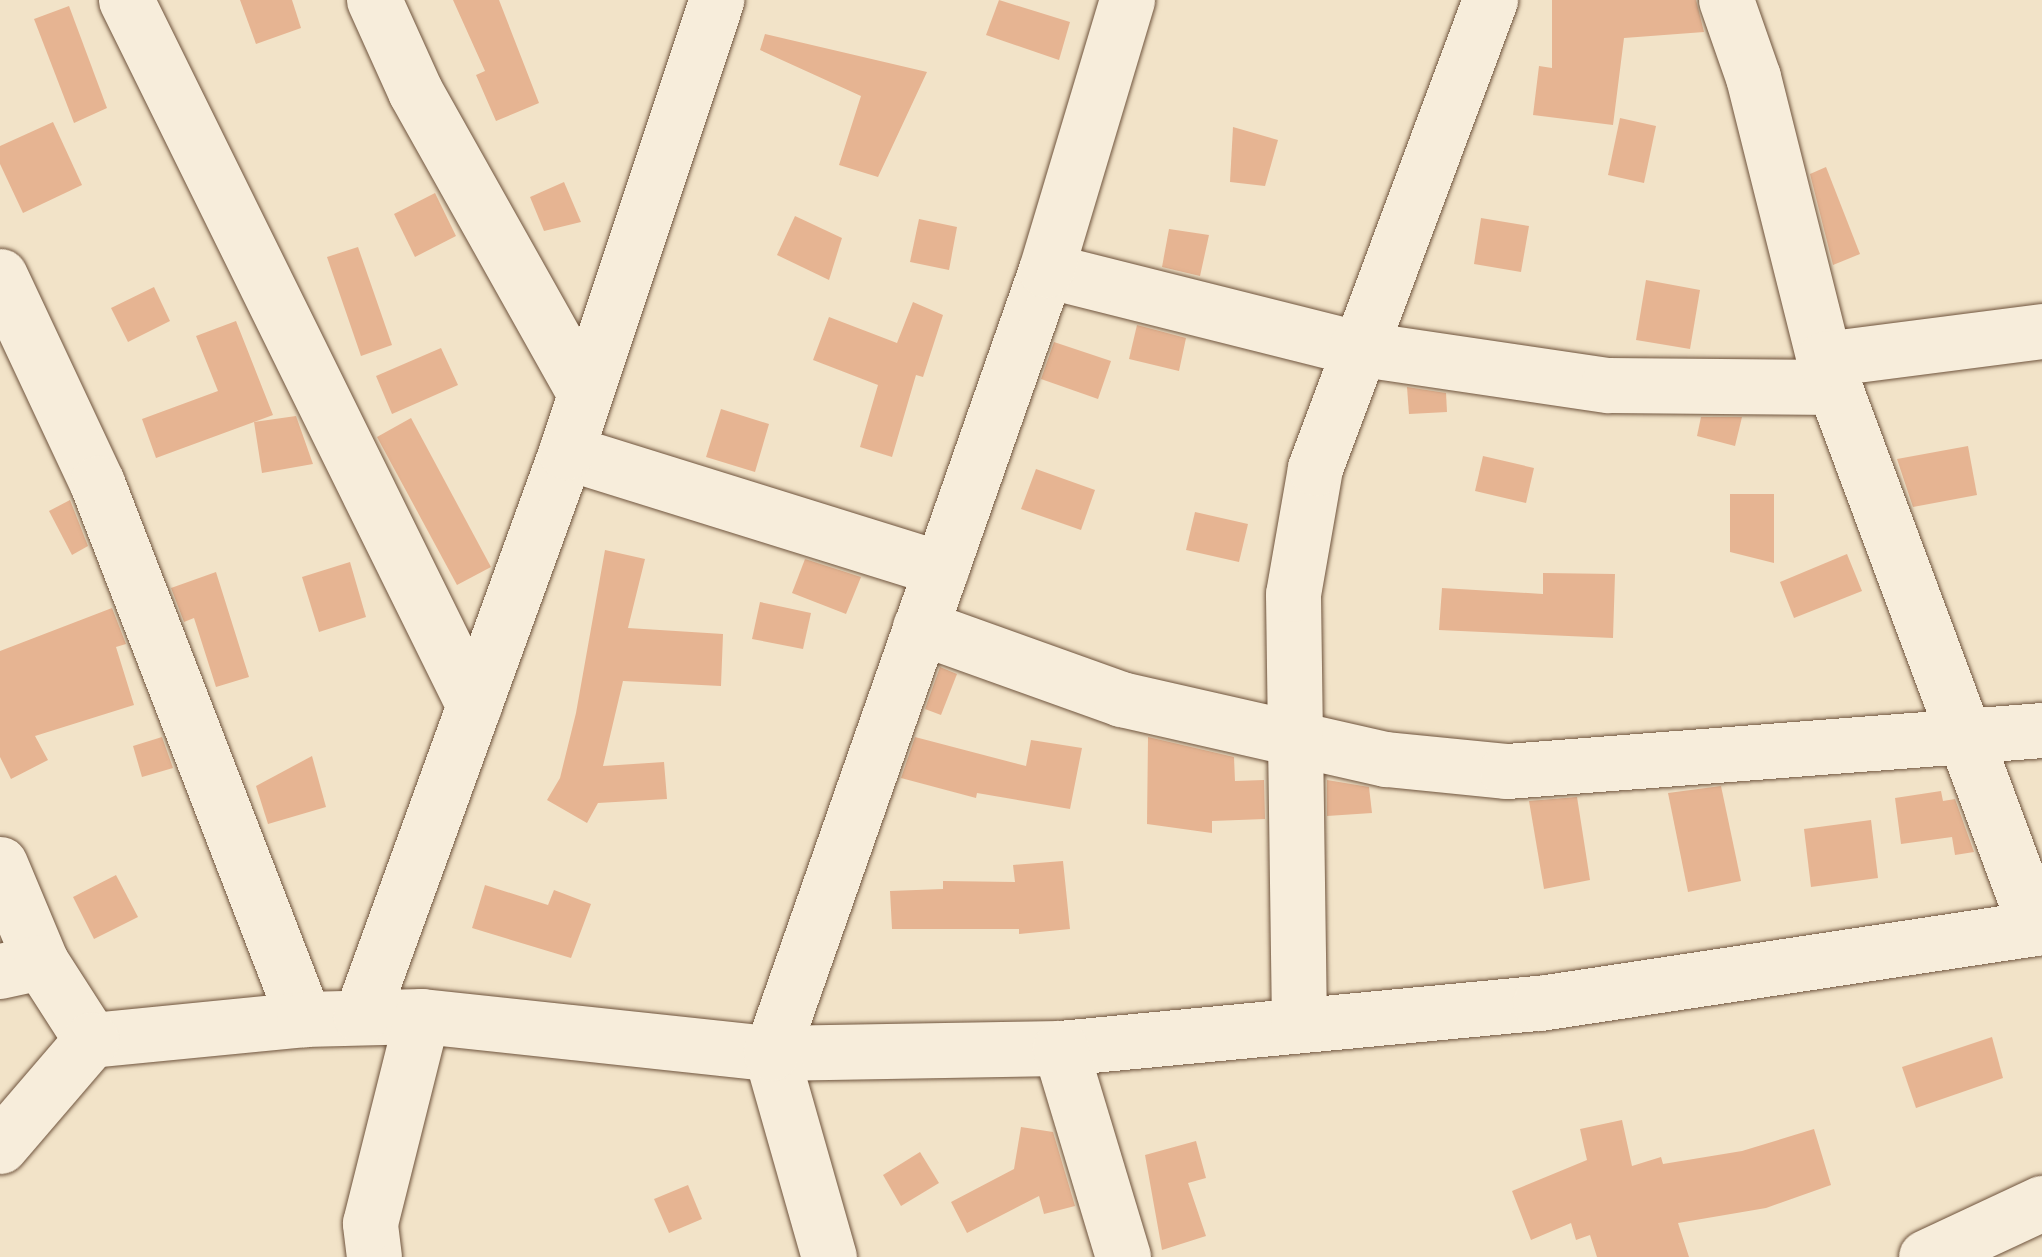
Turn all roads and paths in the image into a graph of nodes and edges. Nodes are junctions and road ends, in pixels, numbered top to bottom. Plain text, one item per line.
1 (126, 0) edge
2 (374, 0) edge
3 (1127, 0) edge
4 (1490, 0) edge
5 (1726, 0) edge
6 (703, 5) edge
7 (1046, 270) junction
8 (0, 276) edge
9 (2042, 331) edge
10 (1356, 348) junction
11 (1829, 373) junction
12 (582, 389) junction
13 (566, 452) junction
14 (941, 569) junction
15 (920, 628) junction
16 (474, 706) junction
17 (2042, 730) edge
18 (1968, 738) junction
19 (1300, 740) junction
20 (0, 864) edge
21 (2039, 928) edge
22 (20, 967) edge
23 (361, 1016) junction
24 (422, 1016) junction
25 (304, 1019) junction
26 (1299, 1025) junction
27 (91, 1040) junction
28 (1060, 1048) junction
29 (771, 1052) junction
30 (0, 1146) edge
31 (2042, 1203) edge
32 (374, 1257) edge
33 (829, 1257) edge
34 (1124, 1257) edge
35 (1926, 1257) edge

1 - 16 street
2 - 12 street
3 - 7 street
4 - 10 street
5 - 11 street
6 - 12 street
7 - 10 street
7 - 14 street
8 - 25 street
9 - 11 street
10 - 11 street
10 - 19 street
11 - 18 street
12 - 13 street
13 - 14 street
13 - 16 street
14 - 15 street
15 - 19 street
15 - 29 street
16 - 23 street
17 - 18 street
18 - 19 street
18 - 21 street
19 - 26 street
20 - 22 street
21 - 26 street
22 - 27 street
23 - 24 street
23 - 25 street
24 - 29 street
24 - 32 street
25 - 27 street
26 - 28 street
27 - 30 street
28 - 29 street
28 - 34 street
29 - 33 street
31 - 35 street

